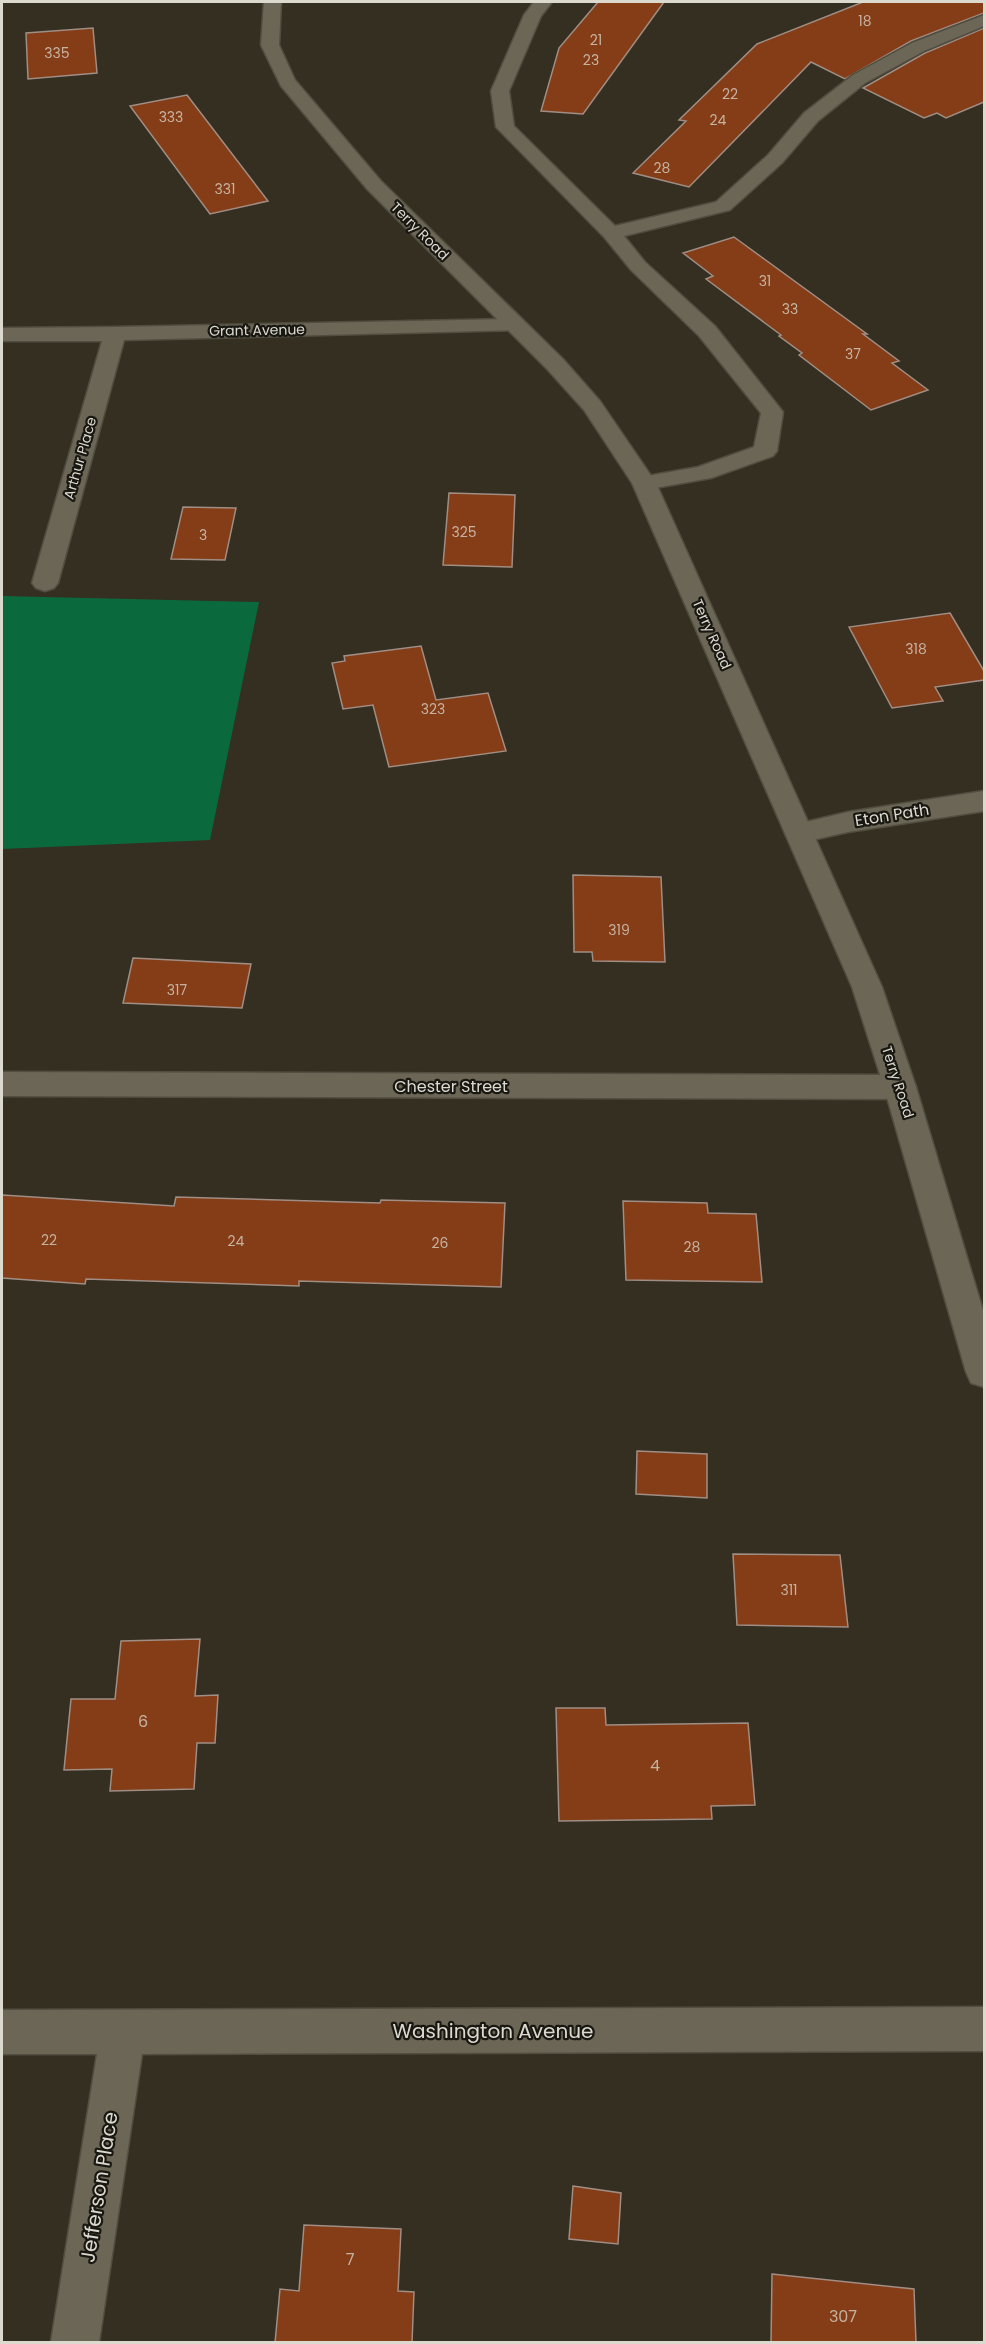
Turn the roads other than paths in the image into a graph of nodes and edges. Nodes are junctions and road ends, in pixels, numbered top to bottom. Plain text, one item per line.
1 (272, 2) edge
2 (543, 2) edge
3 (984, 20) edge
4 (611, 233) junction
5 (513, 325) junction
6 (2, 334) edge
7 (115, 334) junction
8 (644, 483) junction
9 (45, 583) dead end
10 (984, 801) edge
11 (799, 833) junction
12 (2, 1084) edge
13 (900, 1088) junction
14 (984, 1372) edge
15 (984, 2029) edge
16 (2, 2032) edge
17 (123, 2032) junction
18 (75, 2343) edge

1 - 5 street, Terry Road
2 - 4 street
3 - 4 street
4 - 8 street
5 - 7 street, Grant Avenue
5 - 8 street, Terry Road
6 - 7 street, Grant Avenue
7 - 9 street, Arthur Place
8 - 11 street, Terry Road
10 - 11 street, Eton Path
11 - 13 street, Terry Road
12 - 13 street, Chester Street
13 - 14 street, Terry Road
15 - 17 street, Washington Avenue
16 - 17 street, Washington Avenue
17 - 18 street, Jefferson Place

